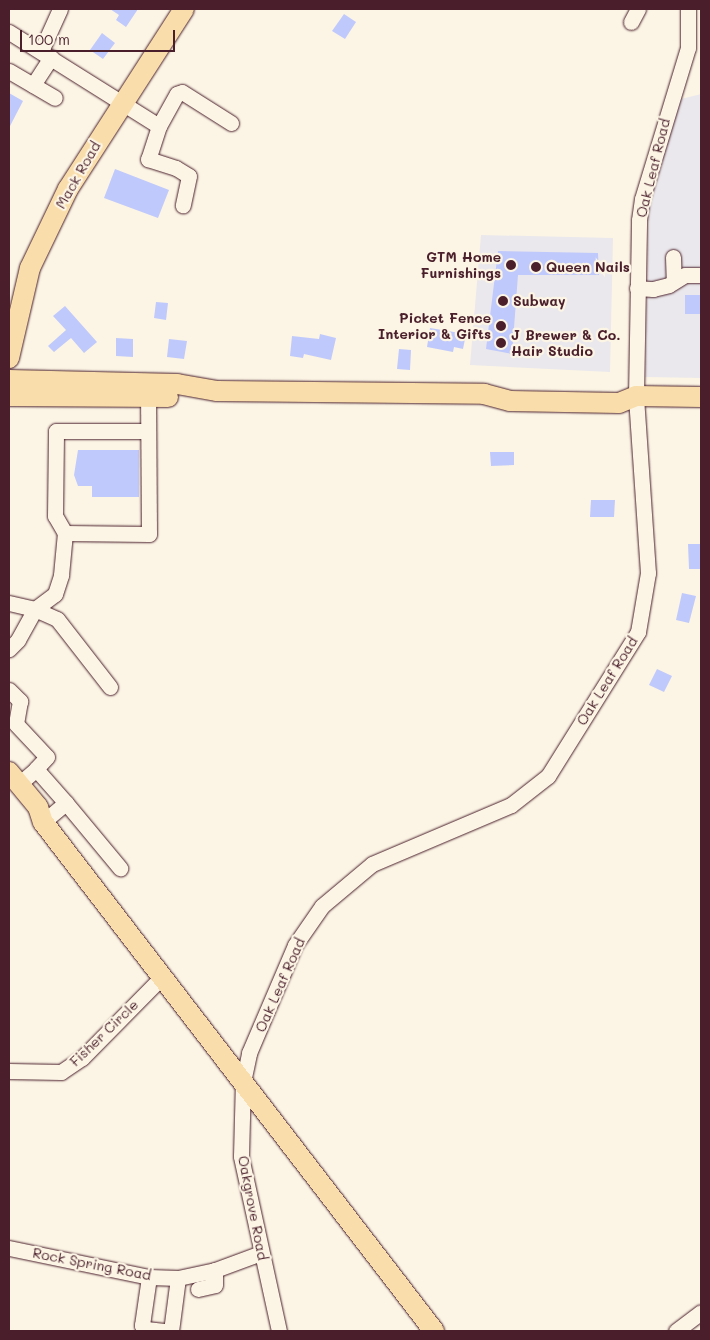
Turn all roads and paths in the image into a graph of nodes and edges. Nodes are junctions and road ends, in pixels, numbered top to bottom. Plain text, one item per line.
1 (60, 9) edge
2 (184, 9) edge
3 (688, 9) edge
4 (9, 32) edge
5 (46, 54) junction
6 (9, 71) edge
7 (33, 85) junction
8 (55, 98) dead end
9 (122, 101) junction
10 (231, 123) dead end
11 (159, 126) junction
12 (183, 205) dead end
13 (673, 257) dead end
14 (701, 275) edge
15 (674, 282) junction
16 (637, 288) junction
17 (9, 358) edge
18 (9, 380) edge
19 (217, 391) junction
20 (9, 396) edge
21 (636, 396) junction
22 (148, 397) junction
23 (701, 397) edge
24 (148, 430) junction
25 (65, 533) junction
26 (9, 603) edge
27 (35, 609) junction
28 (9, 649) edge
29 (110, 687) dead end
30 (9, 690) edge
31 (36, 769) junction
32 (12, 782) edge
33 (66, 803) junction
34 (43, 822) junction
35 (120, 868) dead end
36 (162, 977) junction
37 (9, 1071) edge
38 (243, 1082) junction
39 (9, 1248) edge
40 (261, 1253) junction
41 (215, 1270) junction
42 (149, 1277) junction
43 (178, 1278) junction
44 (198, 1289) dead end
45 (701, 1312) edge
46 (164, 1331) edge
47 (171, 1331) edge
48 (279, 1331) edge
49 (434, 1331) edge
50 (676, 1331) edge

1 - 5 street
2 - 9 main road, Mack Road
3 - 16 street, Oak Leaf Road
4 - 5 street
5 - 7 street
5 - 9 street
6 - 7 street
7 - 8 street
9 - 11 street
9 - 17 main road, Mack Road
10 - 11 street
11 - 12 street
13 - 15 street
14 - 15 street
15 - 16 street
16 - 21 street, Oak Leaf Road
18 - 19 main road
19 - 21 main road
19 - 22 main road
20 - 22 main road
21 - 23 main road
21 - 38 street, Oak Leaf Road
22 - 24 street
24 - 25 street
24 - 25 street
25 - 27 street
26 - 27 street
27 - 28 street
27 - 29 street
30 - 31 street
31 - 32 street
31 - 33 street
32 - 34 main road
33 - 34 street
33 - 35 street
34 - 36 main road
36 - 37 street, Fisher Circle
36 - 38 main road
38 - 40 street, Oakgrove Road
38 - 49 main road
39 - 42 street, Rock Spring Road
40 - 41 street, Rock Spring Road
40 - 48 street, Oakgrove Road
41 - 43 street, Rock Spring Road
41 - 44 street
42 - 43 street, Rock Spring Road
42 - 46 street
43 - 47 street
45 - 50 street

